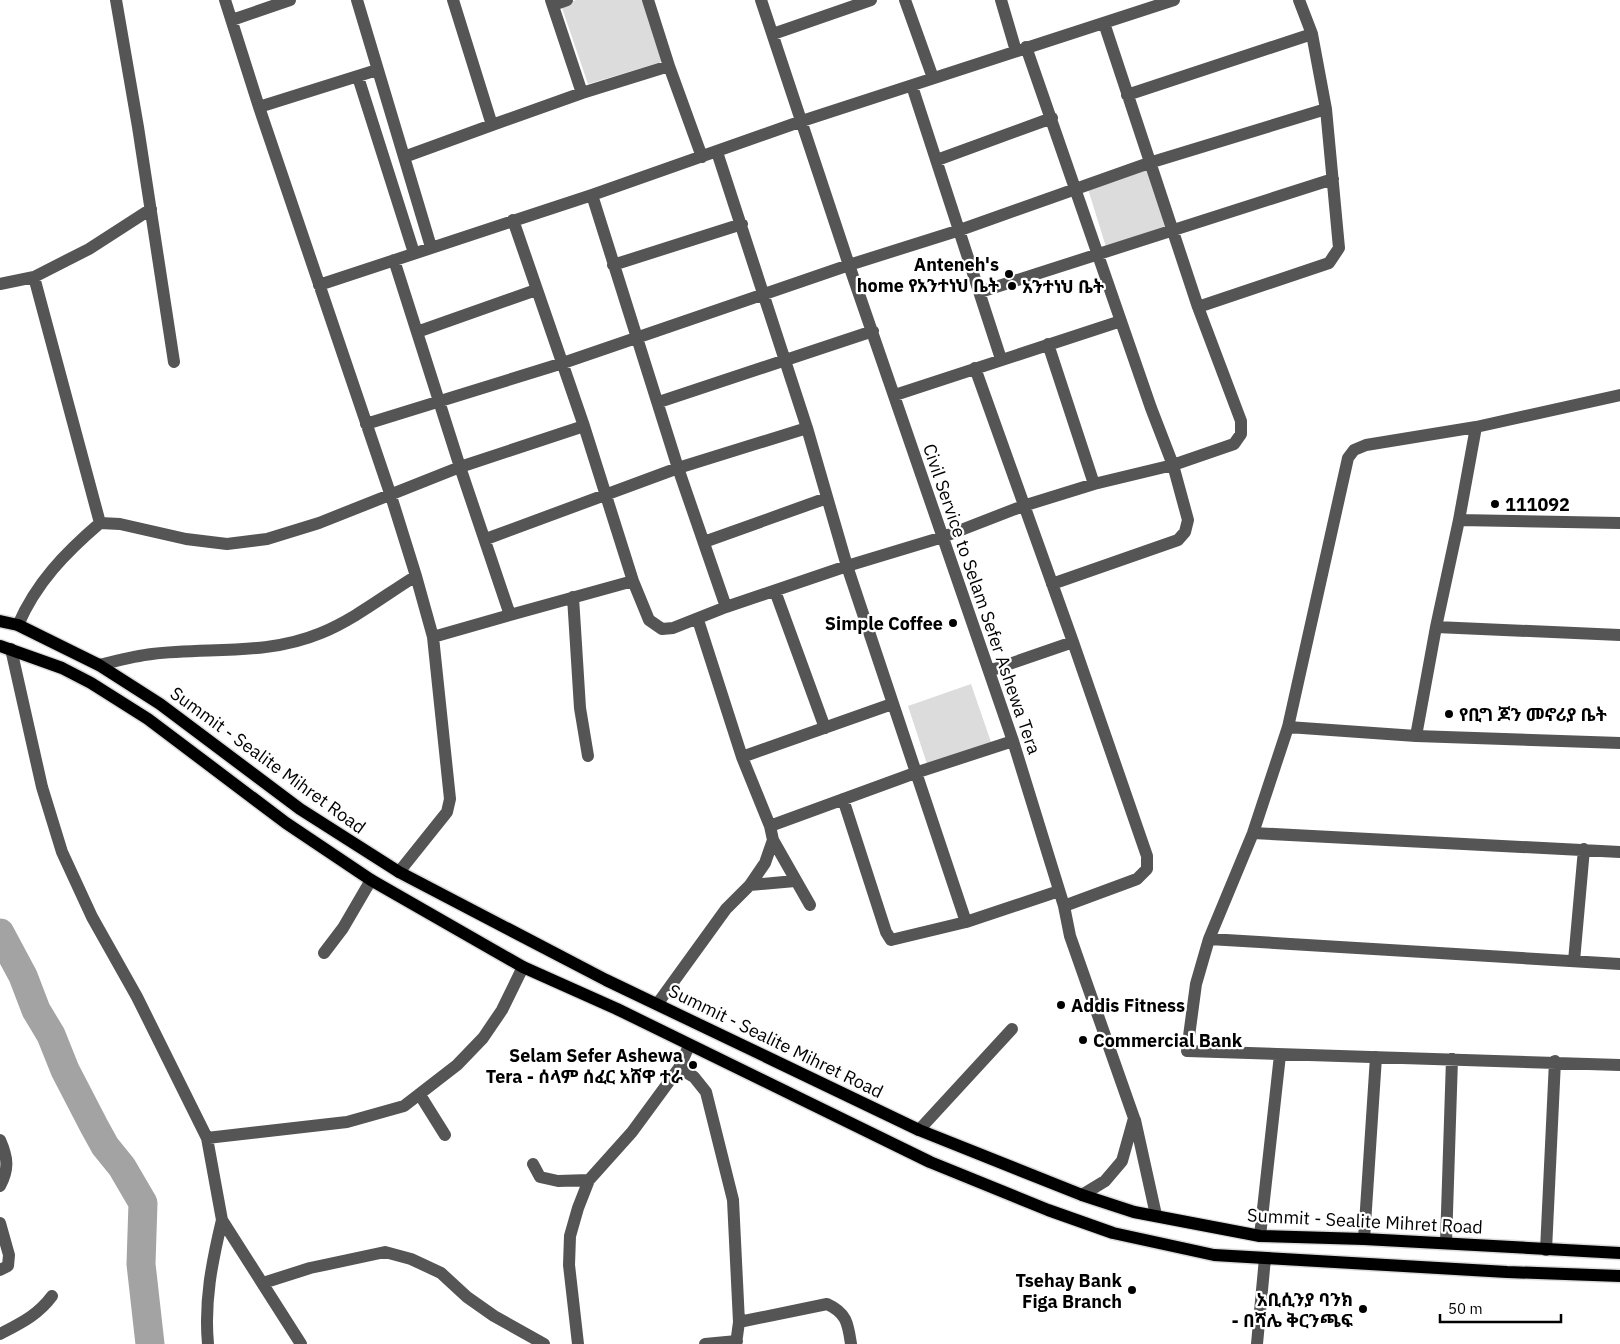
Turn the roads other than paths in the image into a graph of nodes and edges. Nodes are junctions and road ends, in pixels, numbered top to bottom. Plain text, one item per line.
1 (116, 0) edge
2 (225, 0) edge
3 (290, 0) edge
4 (357, 0) edge
5 (453, 0) edge
6 (567, 0) edge
7 (648, 0) edge
8 (761, 0) edge
9 (871, 0) edge
10 (905, 0) edge
11 (1001, 0) edge
12 (1174, 0) edge
13 (1299, 0) edge
14 (552, 2) edge
15 (232, 20) junction
16 (1104, 23) junction
17 (773, 34) junction
18 (1312, 34) junction
19 (1021, 49) junction
20 (669, 66) junction
21 (377, 70) junction
22 (358, 77) junction
23 (933, 78) junction
24 (912, 86) junction
25 (582, 93) junction
26 (1127, 95) junction
27 (258, 107) junction
28 (1326, 109) junction
29 (1052, 118) junction
30 (802, 121) junction
31 (492, 125) junction
32 (718, 152) junction
33 (404, 157) junction
34 (702, 157) junction
35 (937, 160) junction
36 (1149, 163) junction
37 (1333, 179) junction
38 (1076, 188) junction
39 (592, 195) junction
40 (151, 208) junction
41 (514, 220) junction
42 (742, 224) junction
43 (960, 230) junction
44 (1174, 230) junction
45 (431, 248) junction
46 (414, 253) junction
47 (1099, 255) junction
48 (394, 260) junction
49 (613, 265) junction
50 (849, 265) junction
51 (34, 277) junction
52 (0, 284) edge
53 (320, 285) junction
54 (536, 290) junction
55 (980, 292) junction
56 (764, 295) junction
57 (1198, 307) junction
58 (1121, 321) junction
59 (873, 331) junction
60 (417, 332) junction
61 (637, 337) junction
62 (1048, 344) junction
63 (1001, 359) junction
64 (174, 362) dead end
65 (785, 362) junction
66 (562, 364) junction
67 (975, 368) junction
68 (895, 395) junction
69 (1620, 395) edge
70 (440, 402) junction
71 (659, 402) junction
72 (366, 424) junction
73 (584, 426) junction
74 (807, 428) junction
75 (1476, 428) junction
76 (1173, 465) junction
77 (460, 467) junction
78 (678, 468) junction
79 (1094, 484) junction
80 (607, 494) junction
81 (391, 496) junction
82 (827, 498) junction
83 (1023, 506) junction
84 (1459, 520) junction
85 (1619, 521) edge
86 (100, 523) junction
87 (943, 537) junction
88 (486, 540) junction
89 (704, 542) junction
90 (847, 566) junction
91 (416, 576) junction
92 (633, 581) junction
93 (1052, 584) junction
94 (775, 591) junction
95 (573, 597) junction
96 (726, 608) junction
97 (510, 615) junction
98 (698, 620) junction
99 (0, 621) edge
100 (18, 625) junction
101 (1436, 627) junction
102 (1620, 635) edge
103 (432, 637) junction
104 (1073, 642) junction
105 (6, 648) edge
106 (99, 664) junction
107 (989, 671) junction
108 (892, 704) junction
109 (1288, 727) junction
110 (825, 728) junction
111 (1416, 736) junction
112 (1013, 741) junction
113 (1620, 743) edge
114 (588, 756) dead end
115 (742, 757) junction
116 (915, 772) junction
117 (843, 799) junction
118 (770, 826) junction
119 (1253, 833) junction
120 (773, 840) junction
121 (1584, 849) junction
122 (1620, 852) edge
123 (399, 872) junction
124 (371, 880) junction
125 (795, 881) junction
126 (750, 885) junction
127 (1058, 890) junction
128 (810, 905) dead end
129 (1064, 906) junction
130 (966, 922) junction
131 (1210, 939) junction
132 (324, 953) dead end
133 (1574, 961) junction
134 (1620, 964) edge
135 (523, 967) junction
136 (606, 980) junction
137 (596, 1000) junction
138 (658, 1003) junction
139 (1012, 1029) dead end
140 (689, 1046) junction
141 (1280, 1055) junction
142 (1376, 1057) junction
143 (1452, 1059) junction
144 (1555, 1061) junction
145 (1620, 1065) edge
146 (679, 1068) junction
147 (420, 1095) junction
148 (1134, 1118) junction
149 (918, 1130) junction
150 (445, 1136) dead end
151 (207, 1138) junction
152 (0, 1140) edge
153 (533, 1164) dead end
154 (589, 1180) junction
155 (0, 1186) edge
156 (1082, 1195) junction
157 (1156, 1215) junction
158 (222, 1220) junction
159 (0, 1223) edge
160 (1260, 1236) junction
161 (1364, 1239) junction
162 (1446, 1243) junction
163 (1546, 1250) junction
164 (1620, 1253) edge
165 (1265, 1258) junction
166 (0, 1270) edge
167 (1620, 1276) edge
168 (263, 1283) junction
169 (52, 1296) dead end
170 (739, 1322) junction
171 (0, 1334) edge
172 (538, 1342) edge
173 (737, 1342) edge
174 (208, 1344) edge
175 (301, 1344) edge
176 (578, 1344) edge
177 (705, 1344) edge
178 (851, 1344) edge
179 (1257, 1344) edge

1 - 40 street
2 - 15 street
3 - 15 street
4 - 21 street
5 - 31 street
6 - 14 street
7 - 20 street
8 - 17 street, Civil Service to Selam Sefer Ashewa Tera
9 - 17 street
10 - 23 street
11 - 19 street
12 - 16 street
13 - 18 street
14 - 25 street
15 - 27 street
16 - 19 street
16 - 26 street
17 - 30 street, Civil Service to Selam Sefer Ashewa Tera
18 - 26 street
18 - 28 street
19 - 23 street
19 - 29 street
20 - 25 street
20 - 34 street
21 - 22 street
21 - 33 street
22 - 27 street
22 - 46 street
23 - 24 street
24 - 30 street
24 - 35 street
25 - 31 street
26 - 36 street
27 - 53 street
28 - 36 street
28 - 37 street
29 - 35 street
29 - 38 street
30 - 32 street
30 - 50 street, Civil Service to Selam Sefer Ashewa Tera
31 - 33 street
32 - 34 street
32 - 42 street
33 - 45 street
34 - 39 street
35 - 43 street
36 - 38 street
36 - 44 street
37 - 44 street
37 - 57 street
38 - 43 street
38 - 47 street
39 - 41 street
39 - 49 street
40 - 51 street
40 - 64 street
41 - 45 street
41 - 54 street
42 - 49 street
42 - 56 street
43 - 50 street
43 - 55 street
44 - 47 street
44 - 57 street
45 - 46 street
46 - 48 street
47 - 55 street
47 - 58 street
48 - 53 street
48 - 60 street
49 - 61 street
50 - 56 street
50 - 59 street, Civil Service to Selam Sefer Ashewa Tera
51 - 52 street
51 - 86 street
53 - 72 street
54 - 60 street
54 - 66 street
55 - 63 street
56 - 61 street
56 - 65 street
57 - 76 street
58 - 62 street
58 - 76 street
59 - 65 street
59 - 68 street, Civil Service to Selam Sefer Ashewa Tera
60 - 70 street
61 - 66 street
61 - 71 street
62 - 63 street
62 - 79 street
63 - 67 street
65 - 71 street
65 - 74 street
66 - 70 street
66 - 73 street
67 - 68 street
67 - 83 street
68 - 87 street, Civil Service to Selam Sefer Ashewa Tera
69 - 75 street
70 - 72 street
70 - 77 street
71 - 78 street
72 - 81 street
73 - 77 street
73 - 80 street
74 - 78 street
74 - 82 street
75 - 84 street
75 - 109 street
76 - 79 street
76 - 93 street
77 - 81 street
77 - 88 street
78 - 80 street
78 - 89 street
79 - 83 street
80 - 88 street
80 - 92 street
81 - 86 street
81 - 91 street
82 - 89 street
82 - 90 street
83 - 87 street
83 - 93 street
84 - 85 street
84 - 101 street
86 - 100 street
87 - 90 street
87 - 107 street, Civil Service to Selam Sefer Ashewa Tera
88 - 97 street
89 - 96 street
90 - 94 street
90 - 108 street
91 - 103 street
91 - 106 street
92 - 95 street
92 - 98 street
93 - 104 street
94 - 96 street
94 - 110 street
95 - 97 street
95 - 114 street
96 - 98 street
97 - 103 street
98 - 115 street
99 - 100 main road, Summit - Sealite Mihret Road
100 - 106 main road, Summit - Sealite Mihret Road
101 - 102 street
101 - 111 street
103 - 123 street
104 - 107 street
104 - 129 street
105 - 124 main road
105 - 151 street
106 - 123 main road, Summit - Sealite Mihret Road
107 - 112 street, Civil Service to Selam Sefer Ashewa Tera
108 - 110 street
108 - 116 street
109 - 111 street
109 - 119 street
110 - 115 street
111 - 113 street
112 - 116 street
112 - 127 street, Civil Service to Selam Sefer Ashewa Tera
115 - 118 street
116 - 117 street
116 - 130 street
117 - 118 street
117 - 130 street
118 - 120 street
119 - 121 street
119 - 131 street
120 - 125 street
120 - 126 street
121 - 122 street
121 - 133 street
123 - 136 main road, Summit - Sealite Mihret Road
124 - 132 street
124 - 135 main road
125 - 126 street
125 - 128 street
126 - 138 street
127 - 129 street, Civil Service to Selam Sefer Ashewa Tera
127 - 130 street
129 - 148 street, Civil Service to Selam Sefer Ashewa Tera
131 - 133 street
131 - 141 street
133 - 134 street
135 - 137 main road
135 - 147 street
136 - 137 main road
136 - 138 main road, Summit - Sealite Mihret Road
137 - 140 main road
138 - 149 main road, Summit - Sealite Mihret Road
139 - 149 street
140 - 146 street
140 - 165 main road
141 - 142 street
141 - 160 street
142 - 143 street
142 - 161 street
143 - 144 street
143 - 162 street
144 - 145 street
144 - 163 street
146 - 154 street
146 - 170 street
147 - 150 street
147 - 151 street
148 - 156 street
148 - 157 street, Civil Service to Selam Sefer Ashewa Tera
149 - 156 main road, Summit - Sealite Mihret Road
151 - 158 street
152 - 155 street
153 - 154 street
154 - 176 street
156 - 157 main road, Summit - Sealite Mihret Road
157 - 160 main road, Summit - Sealite Mihret Road
158 - 168 street
158 - 174 street
159 - 166 street
160 - 161 main road, Summit - Sealite Mihret Road
161 - 162 main road, Summit - Sealite Mihret Road
162 - 163 main road, Summit - Sealite Mihret Road
163 - 164 main road, Summit - Sealite Mihret Road
165 - 167 main road
165 - 179 street
168 - 172 street
168 - 175 street
169 - 171 street
170 - 173 street
170 - 178 street
173 - 177 street

